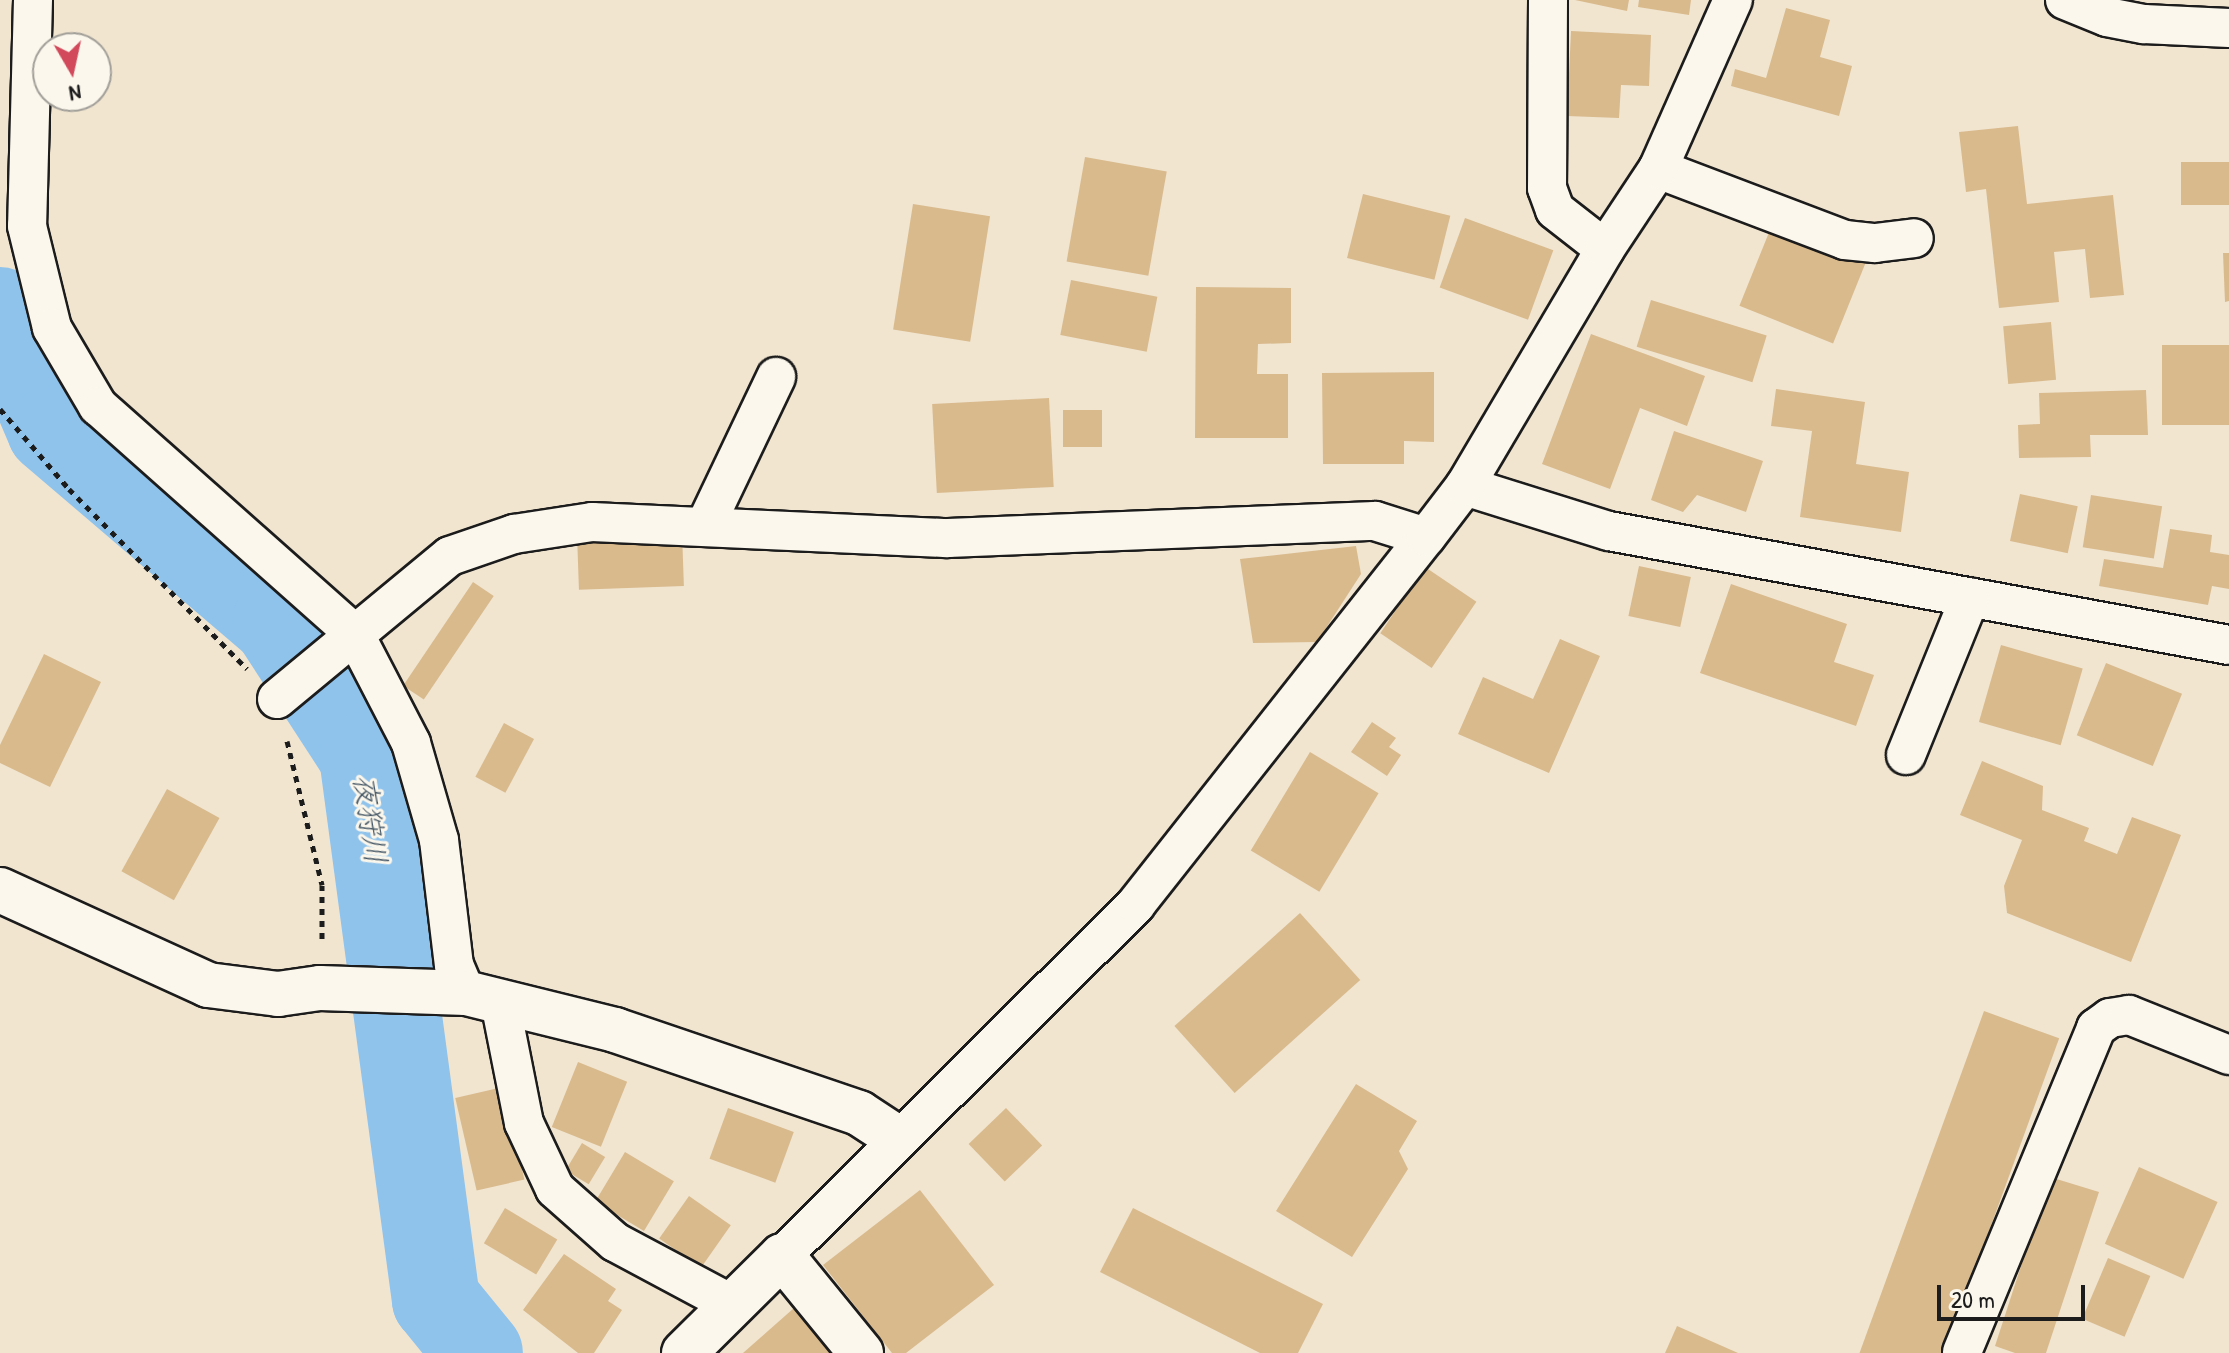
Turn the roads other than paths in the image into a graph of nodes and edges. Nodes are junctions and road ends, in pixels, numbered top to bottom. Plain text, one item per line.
1 (33, 0) edge
2 (1548, 0) edge
3 (1733, 0) edge
4 (2065, 0) edge
5 (2144, 12) edge
6 (2229, 28) edge
7 (1658, 169) junction
8 (1914, 238) dead end
9 (1605, 249) junction
10 (776, 377) dead end
11 (1465, 486) junction
12 (706, 524) junction
13 (1426, 537) junction
14 (1970, 597) junction
15 (349, 637) junction
16 (2229, 645) edge
17 (283, 693) road end
18 (1906, 755) dead end
19 (0, 890) edge
20 (472, 996) junction
21 (2229, 1055) edge
22 (897, 1138) junction
23 (782, 1256) junction
24 (733, 1305) junction
25 (1962, 1352) edge
26 (684, 1353) edge
27 (861, 1353) edge

1 - 15 street
2 - 9 street
3 - 7 street
4 - 5 street
5 - 6 street
7 - 8 street
7 - 9 street
9 - 11 street
10 - 12 street
11 - 13 street
11 - 14 street
12 - 13 street
12 - 15 street
13 - 22 street
14 - 16 street
14 - 18 street
15 - 17 street
15 - 20 street
19 - 20 street
20 - 22 street
20 - 24 street
21 - 25 street
22 - 23 street
23 - 24 street
23 - 27 street
24 - 26 street

